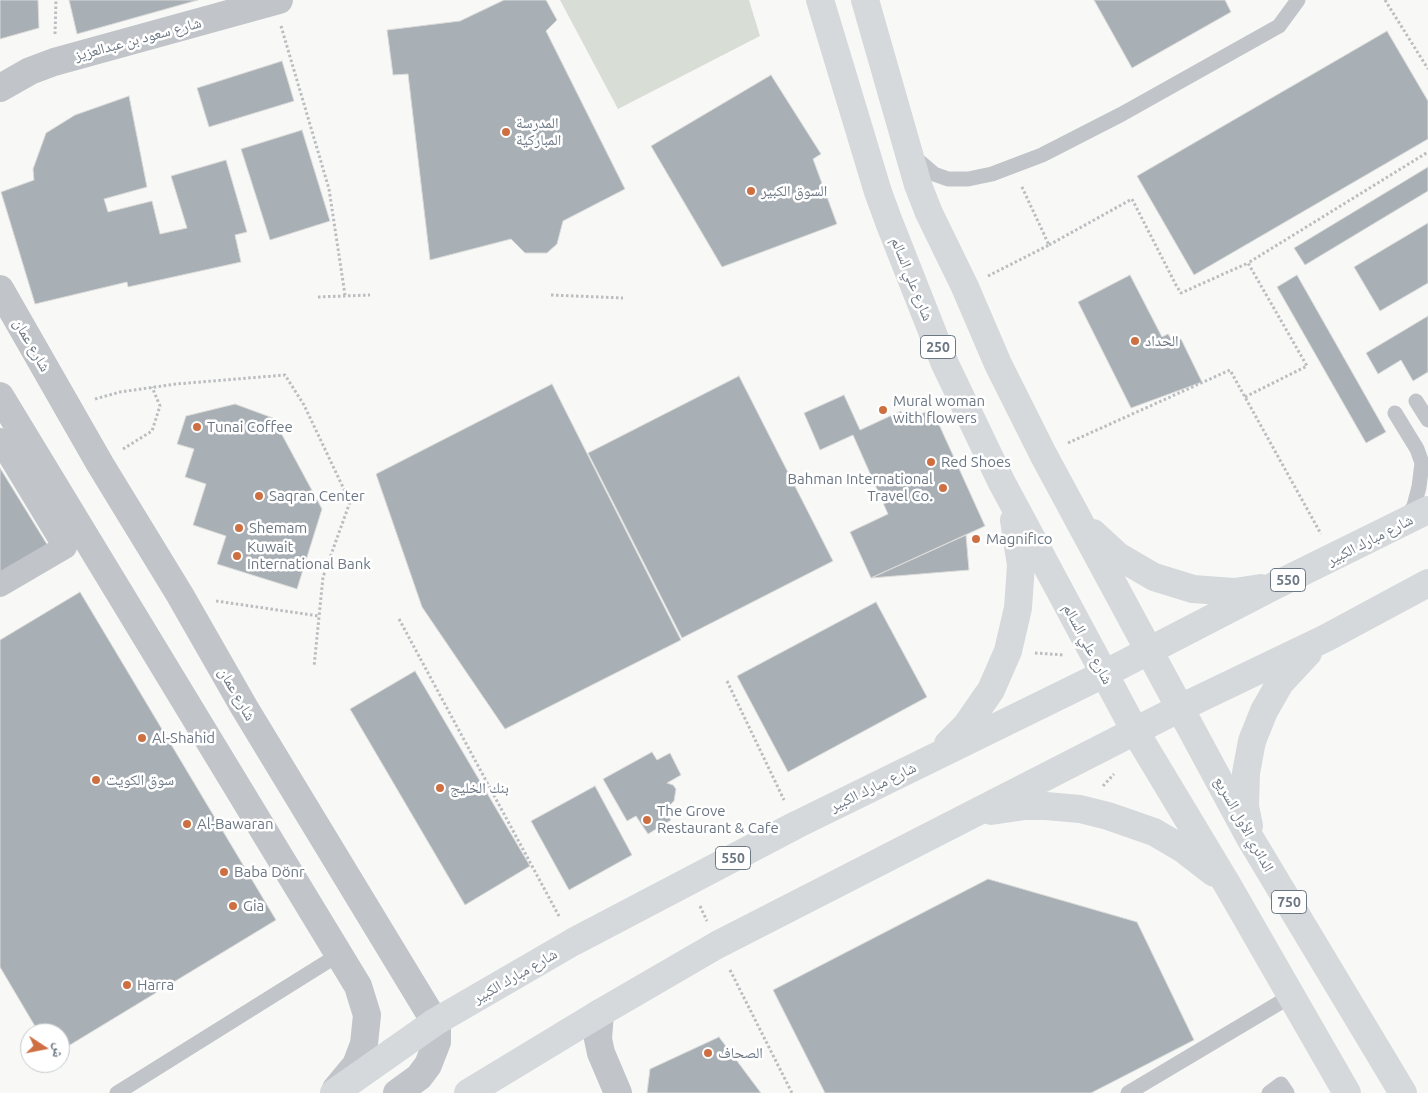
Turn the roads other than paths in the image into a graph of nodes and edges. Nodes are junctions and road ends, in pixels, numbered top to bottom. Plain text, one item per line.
1 (820, 0) edge
2 (865, 0) edge
3 (1298, 0) edge
4 (277, 1) edge
5 (0, 88) edge
6 (909, 152) junction
7 (0, 289) edge
8 (0, 396) edge
9 (1416, 401) dead end
10 (1394, 413) dead end
11 (1428, 420) edge
12 (0, 440) edge
13 (1001, 481) junction
14 (1066, 494) junction
15 (1428, 510) edge
16 (1404, 522) junction
17 (1428, 583) edge
18 (0, 585) edge
19 (1274, 586) junction
20 (1326, 638) junction
21 (1148, 652) junction
22 (1104, 674) junction
23 (1180, 708) junction
24 (1135, 731) junction
25 (935, 757) junction
26 (970, 814) junction
27 (1250, 838) junction
28 (1227, 884) junction
29 (338, 955) junction
30 (1291, 996) junction
31 (600, 1013) junction
32 (435, 1022) junction
33 (117, 1093) edge
34 (334, 1093) edge
35 (397, 1093) edge
36 (468, 1093) edge
37 (618, 1093) edge
38 (1128, 1093) edge
39 (1269, 1093) edge
40 (1287, 1093) edge
41 (1347, 1093) edge
42 (1403, 1093) edge

1 - 13 main road, شارع علي السالم / 250
2 - 6 main road
3 - 6 lane
4 - 5 street, شارع سعود بن عبدالعزيز
6 - 14 main road
7 - 32 street, شارع عمان
8 - 29 street
9 - 11 lane
10 - 16 lane
12 - 18 street
13 - 22 main road, شارع علي السالم / 250
13 - 25 main road
14 - 19 main road
14 - 21 main road
15 - 16 main road, شارع مبارك الكبير / 550
16 - 19 main road, شارع مبارك الكبير / 550
17 - 20 main road
19 - 21 main road, شارع مبارك الكبير / 550
20 - 23 main road
20 - 27 main road
21 - 22 main road, شارع مبارك الكبير / 550
21 - 23 main road
22 - 24 main road, شارع علي السالم / 250
22 - 25 main road, شارع مبارك الكبير / 550
23 - 24 main road
23 - 27 main road, الدائري الأول السريع / 750
24 - 26 main road
24 - 28 main road
25 - 32 main road, شارع مبارك الكبير / 550
26 - 28 main road
26 - 31 main road
27 - 42 main road, الدائري الأول السريع / 750
28 - 30 main road
29 - 33 lane
29 - 34 street
30 - 38 lane
30 - 41 main road
31 - 36 main road
31 - 37 street
32 - 34 main road, شارع مبارك الكبير / 550
32 - 35 street
39 - 40 lane

